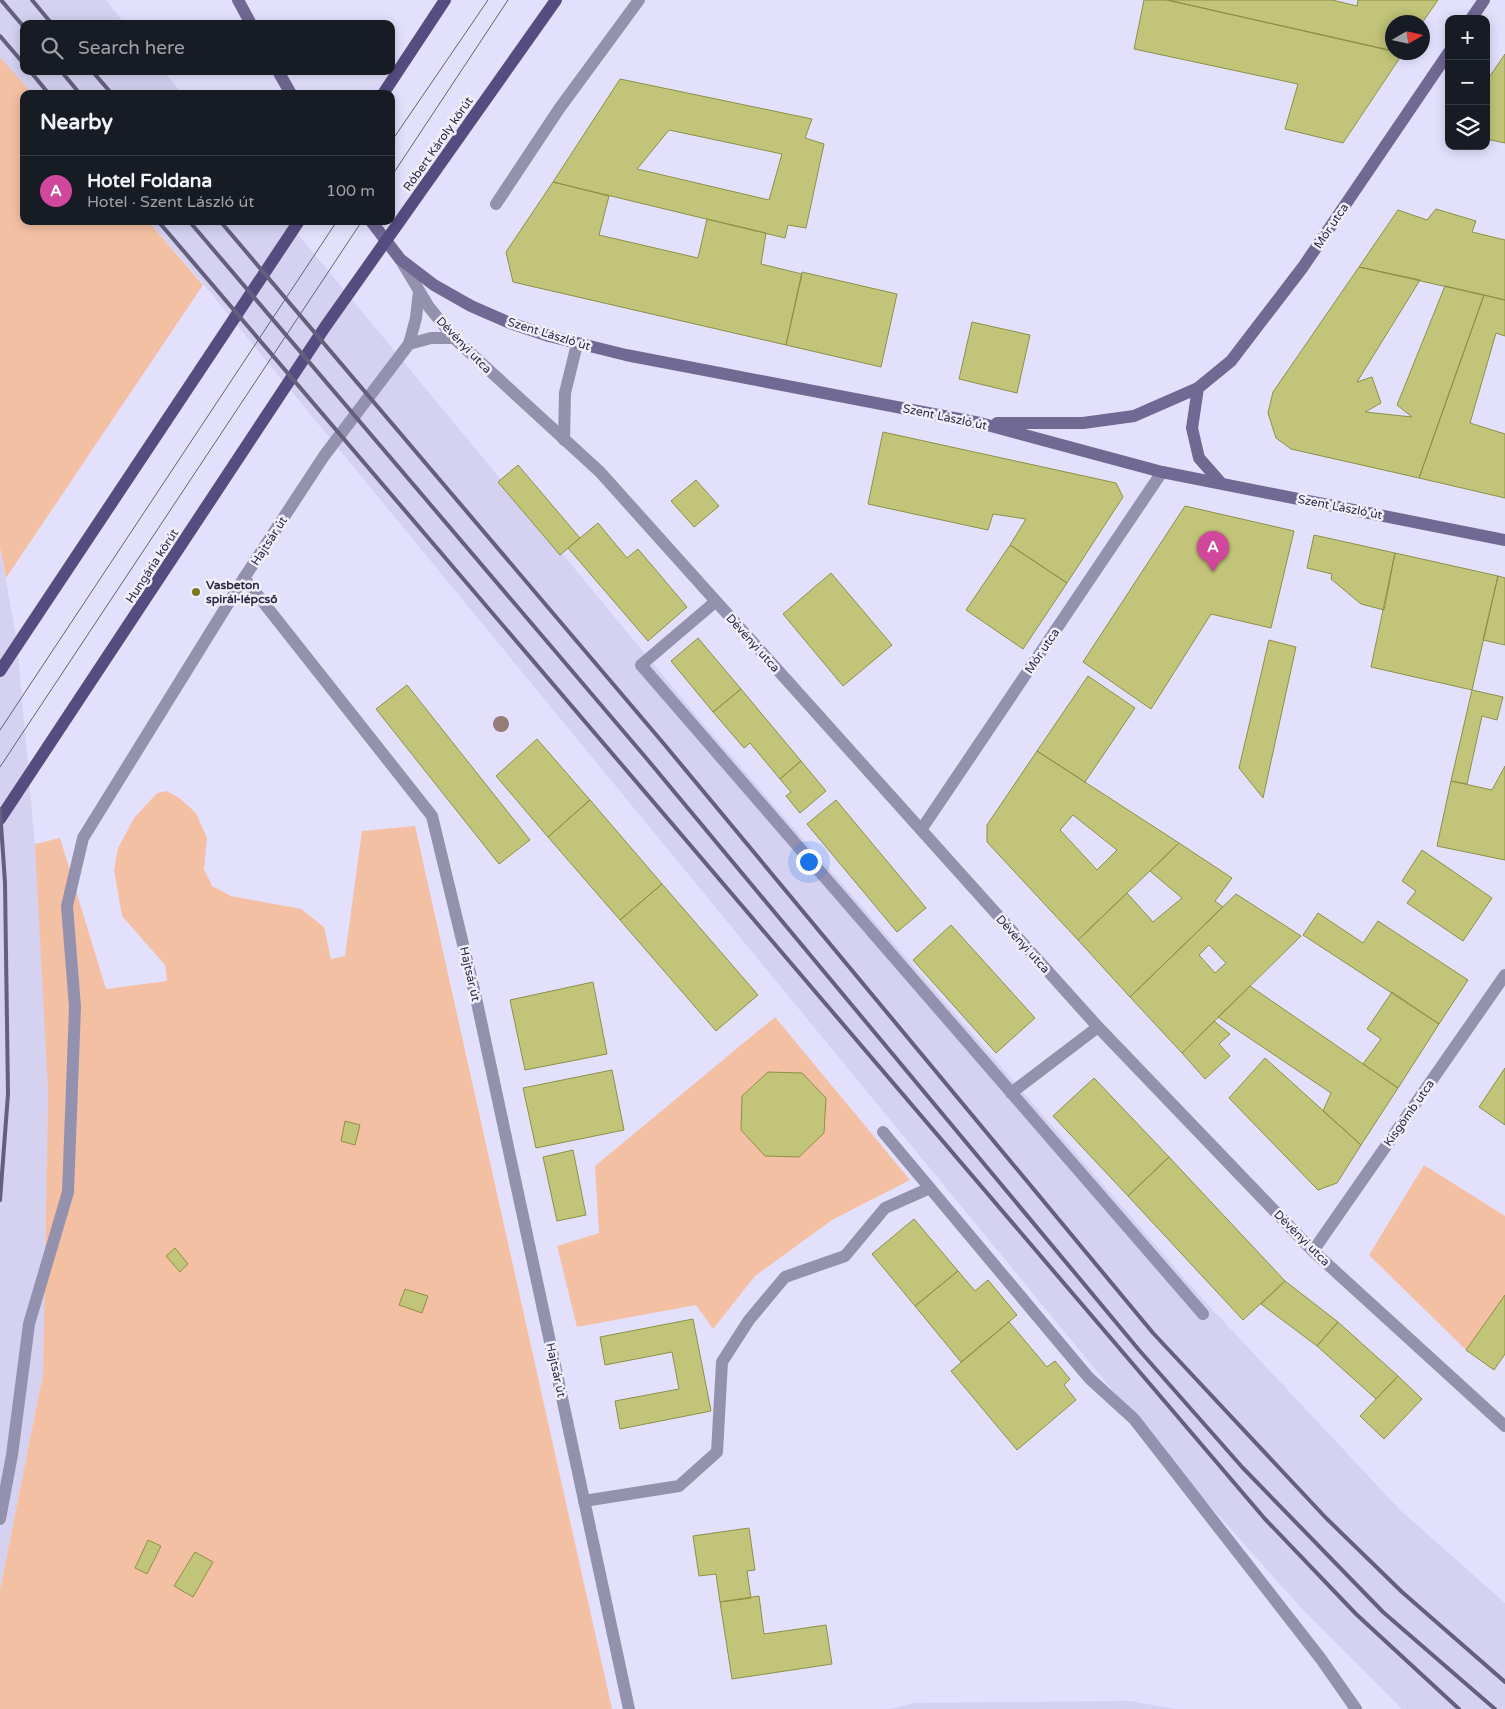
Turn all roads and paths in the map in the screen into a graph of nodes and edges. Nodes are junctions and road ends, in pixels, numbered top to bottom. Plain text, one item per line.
1 (238, 0) edge
2 (445, 0) edge
3 (556, 0) edge
4 (639, 0) edge
5 (1484, 0) edge
6 (1474, 15) edge
7 (249, 20) edge
8 (1445, 58) edge
9 (280, 75) edge
10 (289, 90) edge
11 (386, 90) edge
12 (496, 204) dead end
13 (296, 225) edge
14 (375, 225) edge
15 (400, 259) junction
16 (419, 291) junction
17 (325, 327) joint
18 (454, 338) junction
19 (409, 344) junction
20 (577, 344) junction
21 (1198, 388) junction
22 (980, 423) junction
23 (564, 440) junction
24 (1162, 472) junction
25 (1221, 484) junction
26 (1505, 540) edge
27 (244, 578) junction
28 (716, 602) junction
29 (0, 671) edge
30 (0, 820) edge
31 (921, 830) junction
32 (1505, 975) edge
33 (1098, 1027) junction
34 (1011, 1093) junction
35 (883, 1132) dead end
36 (930, 1188) junction
37 (1313, 1251) junction
38 (1203, 1314) dead end
39 (1505, 1426) edge
40 (584, 1501) junction
41 (0, 1519) edge
42 (629, 1709) edge
43 (1356, 1709) edge

1 - 7 street
2 - 11 main road
3 - 17 main road, Róbert Károly körút
4 - 12 street
5 - 6 street
8 - 21 street, Mór utca
9 - 10 street
13 - 29 main road
14 - 15 street, Szent László út
15 - 16 street, Dévényi utca
15 - 20 street, Szent László út
16 - 18 street, Dévényi utca
16 - 19 street, Hajtsár út
17 - 30 main road, Hungária körút
18 - 19 street
18 - 23 street, Dévényi utca
19 - 27 street, Hajtsár út
20 - 22 street, Szent László út
20 - 23 street
21 - 22 street, Mór utca
21 - 25 street
22 - 24 street, Szent László út
23 - 28 street, Dévényi utca
24 - 25 street, Szent László út
24 - 31 street, Mór utca
25 - 26 street, Szent László út
27 - 40 street, Hajtsár út
27 - 41 street
28 - 31 street, Dévényi utca
28 - 34 street
31 - 33 street, Dévényi utca
32 - 37 street, Kisgömb utca
33 - 34 street
33 - 37 street, Dévényi utca
34 - 38 street
35 - 36 street
36 - 40 street
36 - 43 street
37 - 39 street, Dévényi utca
40 - 42 street, Hajtsár út

